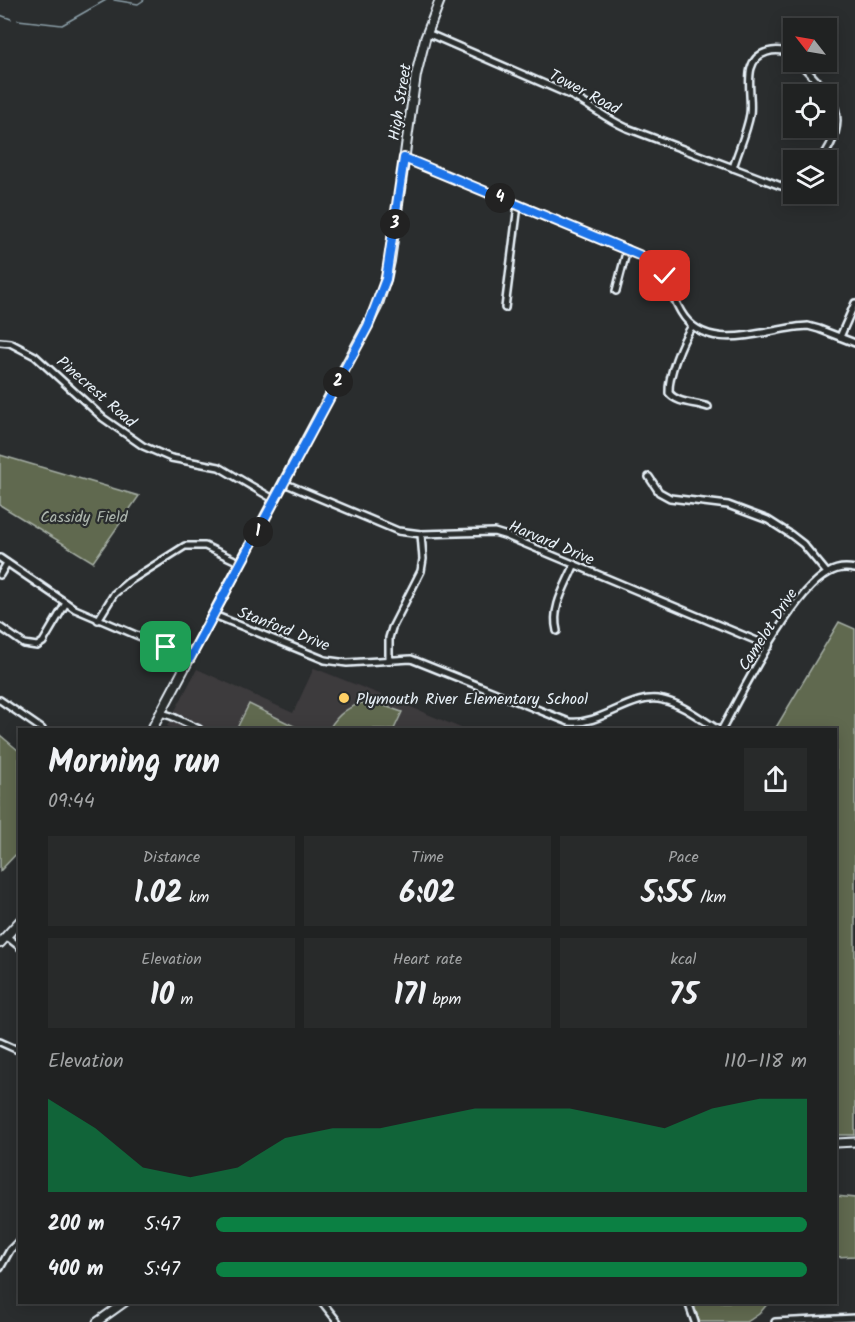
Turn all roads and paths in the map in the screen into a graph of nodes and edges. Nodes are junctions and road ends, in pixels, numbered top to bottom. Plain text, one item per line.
1 (440, 0) edge
2 (428, 33) junction
3 (783, 51) edge
4 (808, 72) edge
5 (828, 150) edge
6 (404, 158) junction
7 (732, 168) junction
8 (783, 186) edge
9 (518, 205) junction
10 (627, 249) junction
11 (616, 291) dead end
12 (855, 303) edge
13 (505, 308) dead end
14 (692, 326) junction
15 (840, 337) junction
16 (0, 342) edge
17 (855, 343) edge
18 (708, 408) dead end
19 (649, 477) dead end
20 (284, 483) junction
21 (275, 500) junction
22 (421, 534) junction
23 (0, 558) edge
24 (7, 563) junction
25 (241, 563) junction
26 (574, 566) junction
27 (855, 569) edge
28 (827, 573) junction
29 (0, 575) edge
30 (66, 603) junction
31 (214, 615) junction
32 (98, 620) junction
33 (0, 627) edge
34 (557, 631) dead end
35 (769, 646) junction
36 (190, 658) junction
37 (389, 659) junction
38 (0, 700) edge
39 (161, 713) junction
40 (41, 728) edge
41 (153, 728) edge
42 (197, 728) edge
43 (717, 728) edge
44 (720, 728) edge
45 (18, 923) edge
46 (6, 936) junction
47 (0, 943) edge
48 (18, 945) edge
49 (0, 1042) edge
50 (18, 1051) edge
51 (855, 1142) edge
52 (837, 1143) edge
53 (18, 1242) edge
54 (0, 1268) edge
55 (122, 1304) edge
56 (324, 1304) edge
57 (689, 1304) edge
58 (855, 1318) edge
59 (97, 1322) edge
60 (338, 1322) edge
61 (694, 1322) edge
62 (776, 1322) edge

1 - 2 main road, High Street
2 - 6 main road, High Street
2 - 7 street, Tower Road
3 - 7 street
4 - 5 street
6 - 9 street
6 - 20 main road, High Street
7 - 8 street, Tower Road
9 - 10 street
9 - 13 street
10 - 11 street
10 - 14 street
12 - 15 street
14 - 15 street
14 - 18 street
15 - 17 street
16 - 21 street, Pinecrest Road
19 - 28 street
20 - 21 main road, High Street
20 - 22 street, Harvard Drive
21 - 25 main road, High Street
22 - 26 street, Harvard Drive
22 - 37 street
23 - 24 street
24 - 29 street
24 - 30 street
25 - 31 main road, High Street
25 - 32 street
26 - 34 street
26 - 35 street, Harvard Drive
27 - 28 street
28 - 35 street, Camelot Drive
30 - 32 street
30 - 33 street
31 - 36 main road, High Street
31 - 37 street, Stanford Drive
32 - 36 street
35 - 44 street, Camelot Drive
36 - 39 main road, High Street
37 - 43 street, Stanford Drive
38 - 40 street
39 - 41 main road, High Street
39 - 42 street
45 - 46 main road
46 - 47 main road
46 - 48 street
49 - 50 street
51 - 52 street
53 - 54 street
55 - 59 street
56 - 60 street
57 - 61 street
58 - 62 street

